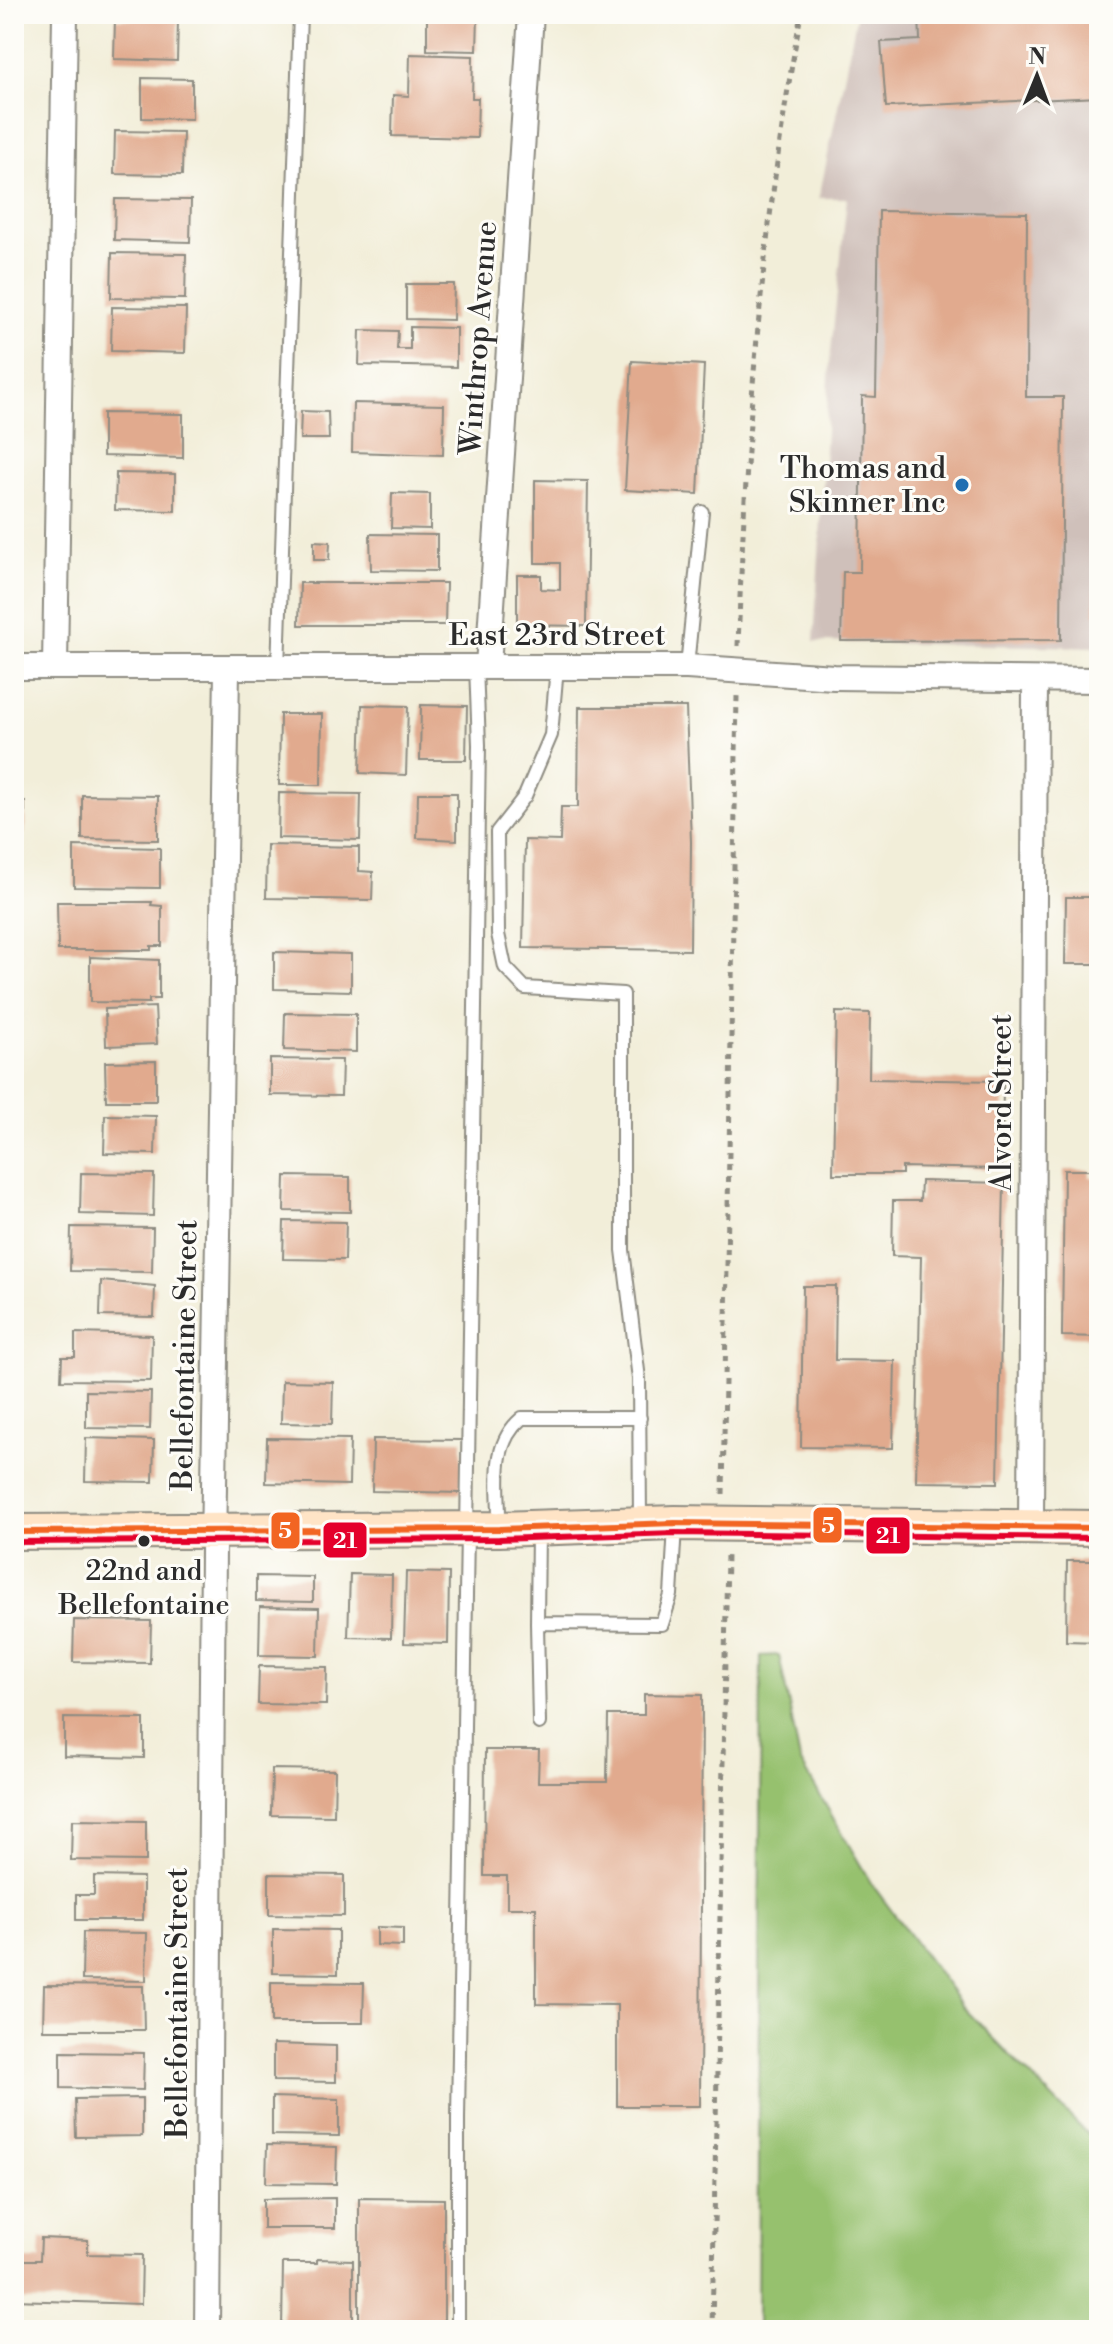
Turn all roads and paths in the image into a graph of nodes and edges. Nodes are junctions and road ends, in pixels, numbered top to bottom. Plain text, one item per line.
1 (65, 14) edge
2 (300, 14) edge
3 (531, 14) edge
4 (801, 14) edge
5 (702, 512) dead end
6 (738, 651) dead end
7 (482, 666) junction
8 (14, 667) edge
9 (55, 667) junction
10 (557, 667) junction
11 (687, 667) junction
12 (278, 669) junction
13 (227, 670) junction
14 (1035, 680) junction
15 (1099, 680) edge
16 (737, 691) dead end
17 (640, 1418) junction
18 (723, 1501) dead end
19 (675, 1523) junction
20 (640, 1524) junction
21 (1031, 1526) junction
22 (537, 1528) junction
23 (1099, 1528) edge
24 (483, 1530) junction
25 (14, 1532) edge
26 (213, 1532) junction
27 (728, 1562) dead end
28 (537, 1623) junction
29 (539, 1723) dead end
30 (207, 2330) edge
31 (458, 2330) edge
32 (712, 2330) edge

1 - 9 street
2 - 12 lane
3 - 7 street, Winthrop Avenue
4 - 6 path
5 - 11 lane
7 - 10 street, East 23rd Street
7 - 12 street, East 23rd Street
7 - 24 lane
8 - 9 street, East 23rd Street
9 - 13 street, East 23rd Street
10 - 11 street, East 23rd Street
10 - 17 lane
11 - 14 street, East 23rd Street
12 - 13 street, East 23rd Street
13 - 26 street, Bellefontaine Street
14 - 15 street, East 23rd Street
14 - 21 street, Alvord Street
16 - 18 path
17 - 20 lane
17 - 24 lane
19 - 20 main road
19 - 21 main road
19 - 28 lane
20 - 22 main road
21 - 23 main road
22 - 24 main road
22 - 28 lane
24 - 26 main road
24 - 31 lane
25 - 26 main road
26 - 30 street, Bellefontaine Street
27 - 32 path
28 - 29 lane

